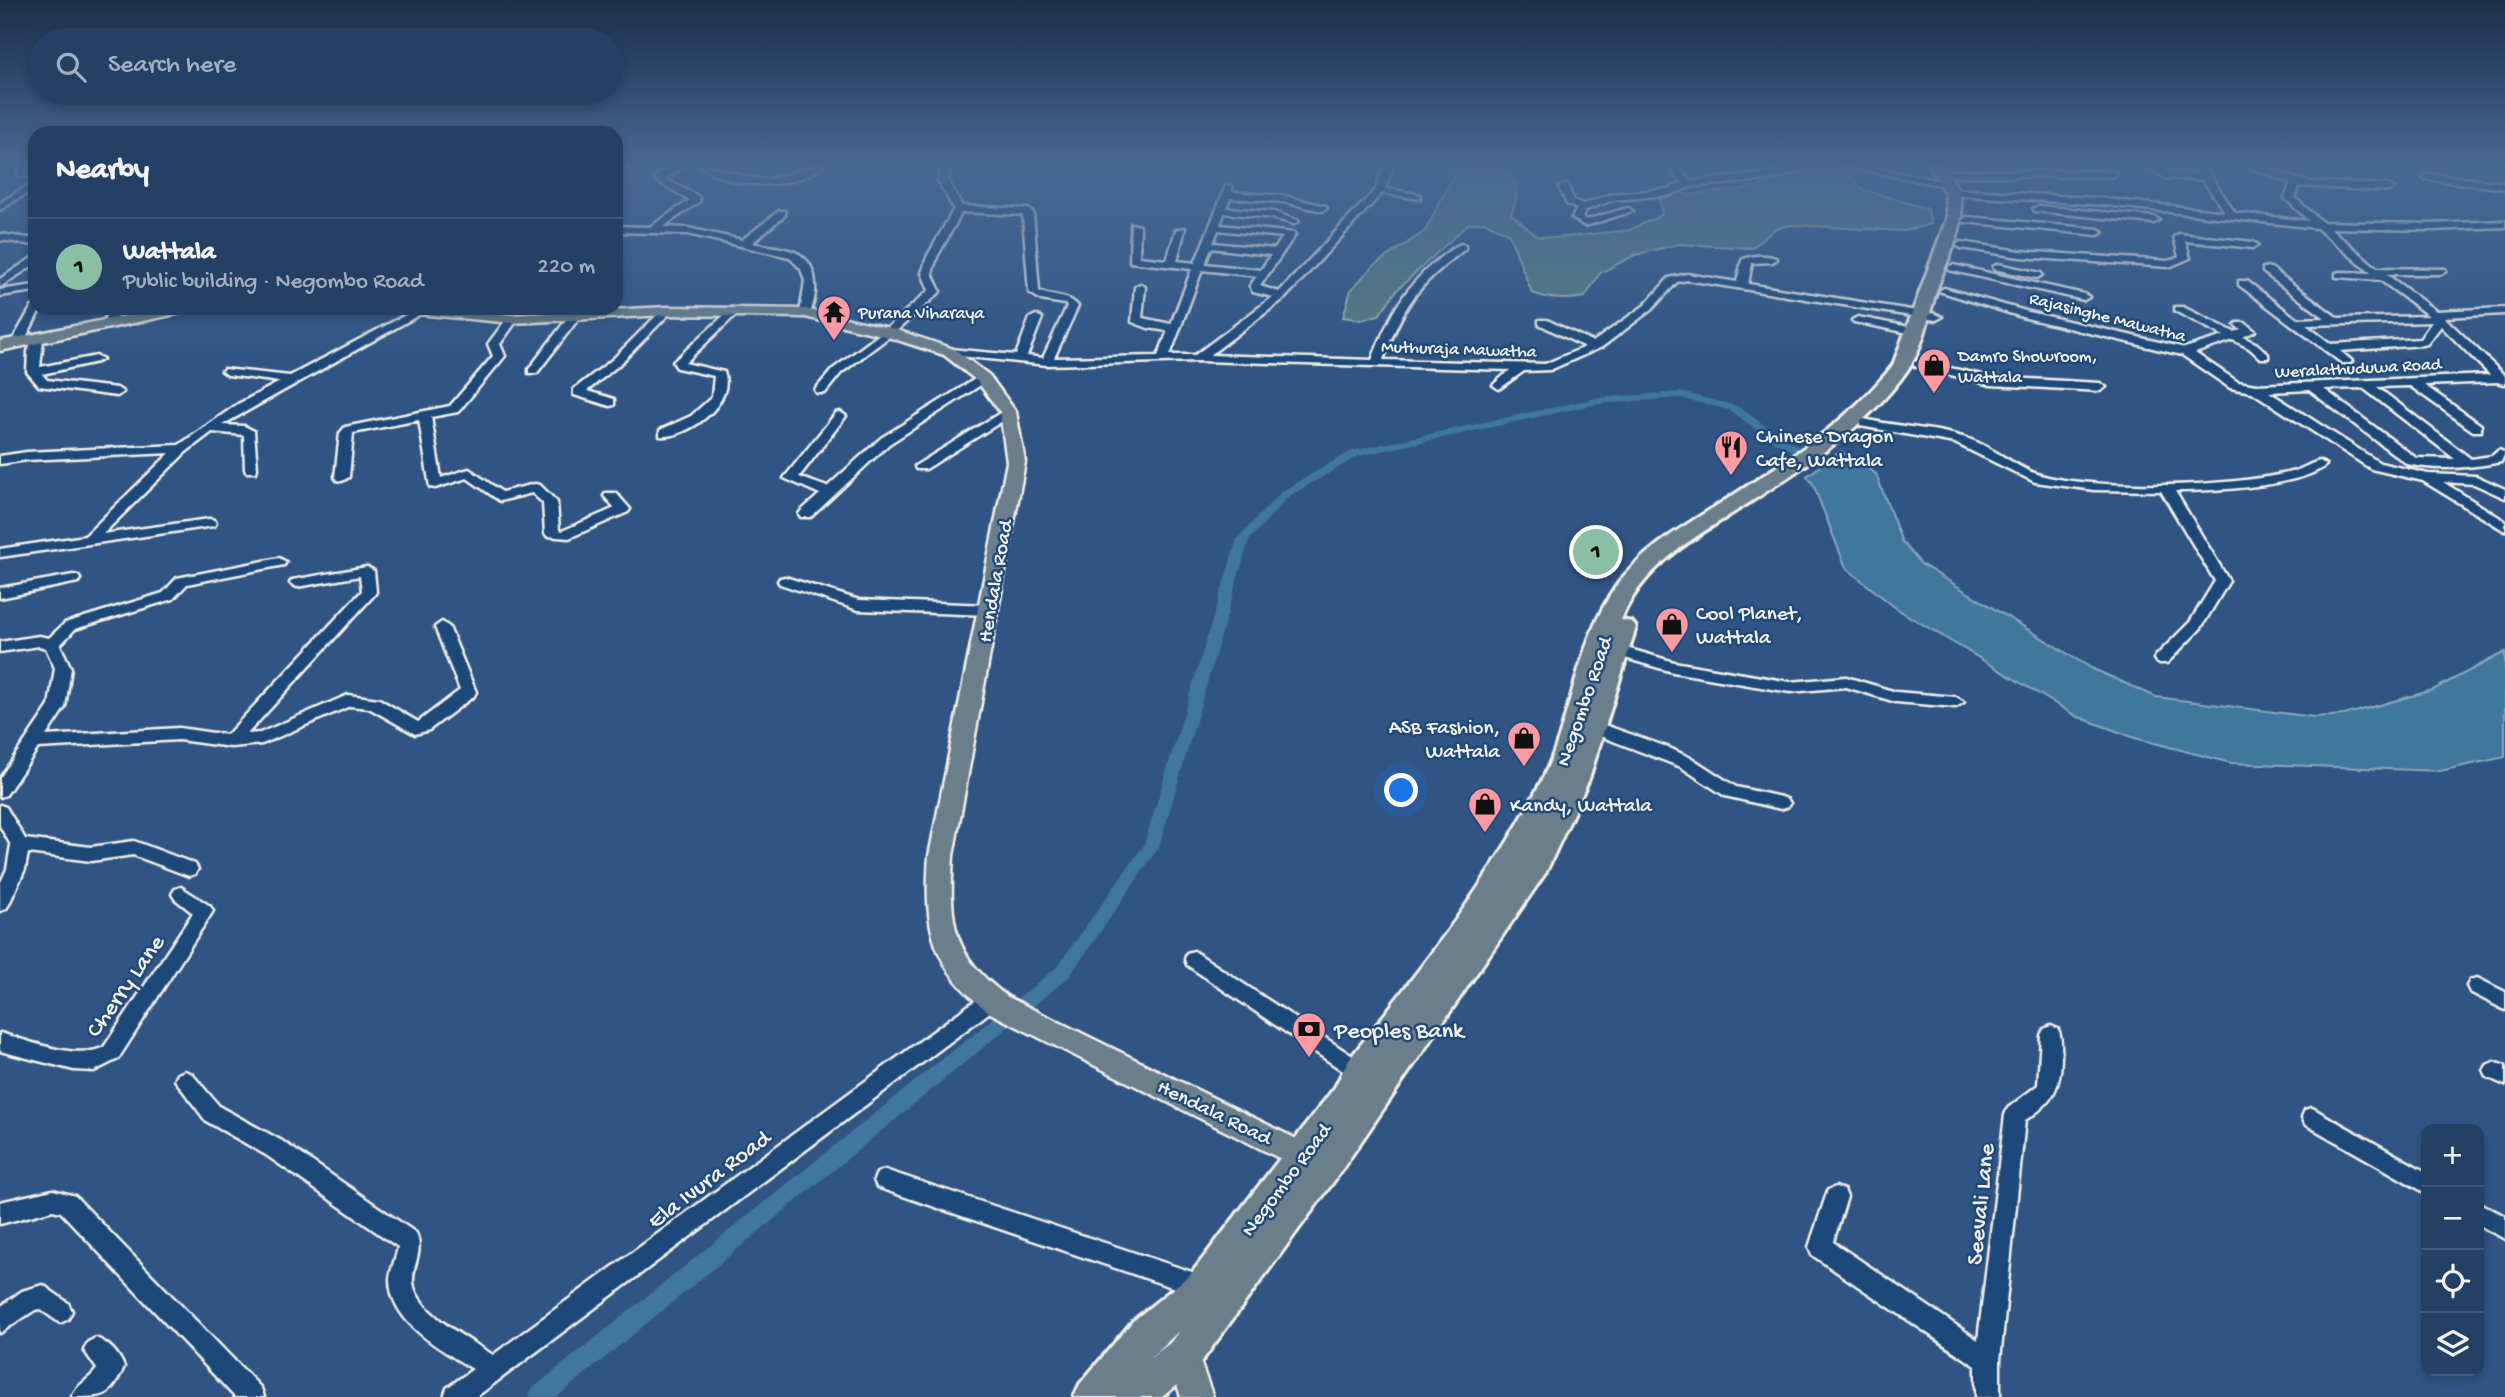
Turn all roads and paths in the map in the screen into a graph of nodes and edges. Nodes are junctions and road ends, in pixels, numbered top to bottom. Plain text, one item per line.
1 (693, 231) edge
2 (760, 231) edge
3 (947, 231) edge
4 (1029, 231) edge
5 (1135, 231) edge
6 (1181, 231) edge
7 (1212, 231) edge
8 (1258, 231) edge
9 (1342, 231) edge
10 (1952, 231) edge
11 (1956, 231) edge
12 (2326, 231) edge
13 (0, 237) edge
14 (28, 241) edge
15 (745, 243) junction
16 (1207, 245) junction
17 (2252, 245) dead end
18 (1461, 247) dead end
19 (1278, 252) junction
20 (1957, 257) junction
21 (1772, 260) dead end
22 (1171, 263) junction
23 (28, 265) edge
24 (1200, 267) junction
25 (2267, 270) dead end
26 (2441, 271) dead end
27 (1261, 273) junction
28 (2379, 274) junction
29 (2037, 275) dead end
30 (2340, 275) dead end
31 (2243, 283) dead end
32 (0, 284) edge
33 (1742, 286) junction
34 (1140, 287) dead end
35 (28, 289) edge
36 (1944, 291) junction
37 (0, 293) edge
38 (1281, 296) junction
39 (2084, 298) dead end
40 (2179, 309) dead end
41 (736, 310) junction
42 (667, 311) junction
43 (2505, 311) edge
44 (805, 313) junction
45 (623, 314) edge
46 (32, 315) edge
47 (423, 315) edge
48 (472, 315) edge
49 (613, 315) edge
50 (1928, 315) junction
51 (112, 316) edge
52 (2437, 317) junction
53 (573, 318) junction
54 (1036, 318) dead end
55 (512, 319) junction
56 (2333, 319) junction
57 (1858, 320) dead end
58 (1542, 321) dead end
59 (2294, 323) junction
60 (2241, 325) dead end
61 (1175, 328) junction
62 (1914, 331) junction
63 (889, 332) junction
64 (2232, 337) junction
65 (37, 338) junction
66 (17, 343) junction
67 (0, 346) edge
68 (1592, 346) junction
69 (2326, 348) junction
70 (949, 352) junction
71 (2186, 352) junction
72 (2264, 356) dead end
73 (1163, 358) junction
74 (1198, 358) junction
75 (97, 359) dead end
76 (1020, 359) junction
77 (2346, 361) dead end
78 (1047, 362) junction
79 (1376, 363) junction
80 (1918, 364) junction
81 (1520, 369) junction
82 (228, 371) dead end
83 (533, 371) dead end
84 (33, 372) junction
85 (983, 378) junction
86 (290, 380) junction
87 (2501, 380) edge
88 (2414, 383) junction
89 (1499, 385) dead end
90 (2310, 385) junction
91 (2367, 385) junction
92 (2100, 387) dead end
93 (2256, 389) junction
94 (821, 390) dead end
95 (117, 392) dead end
96 (610, 402) dead end
97 (1008, 412) junction
98 (425, 415) junction
99 (840, 416) dead end
100 (1864, 423) junction
101 (209, 428) junction
102 (2477, 428) dead end
103 (664, 433) dead end
104 (1834, 438) junction
105 (182, 449) junction
106 (2499, 454) dead end
107 (0, 460) edge
108 (2469, 463) junction
109 (2320, 465) dead end
110 (921, 466) dead end
111 (251, 469) dead end
112 (342, 477) dead end
113 (2427, 478) junction
114 (2166, 488) junction
115 (830, 492) junction
116 (2505, 494) edge
117 (611, 496) dead end
118 (806, 514) dead end
119 (209, 523) dead end
120 (2505, 527) edge
121 (89, 540) junction
122 (0, 552) edge
123 (279, 562) dead end
124 (73, 579) dead end
125 (785, 581) dead end
126 (297, 583) dead end
127 (0, 593) edge
128 (989, 610) junction
129 (442, 627) dead end
130 (52, 644) junction
131 (0, 647) edge
132 (1608, 648) junction
133 (2162, 659) dead end
134 (1956, 702) dead end
135 (1593, 727) junction
136 (231, 741) junction
137 (35, 742) junction
138 (0, 790) edge
139 (1781, 803) dead end
140 (0, 811) edge
141 (20, 845) junction
142 (189, 869) dead end
143 (8, 870) edge
144 (181, 894) dead end
145 (0, 904) edge
146 (1194, 959) dead end
147 (2477, 986) dead end
148 (2505, 1002) edge
149 (995, 1003) junction
150 (2051, 1035) dead end
151 (0, 1042) edge
152 (1359, 1071) junction
153 (185, 1080) dead end
154 (2312, 1117) dead end
155 (1314, 1161) junction
156 (885, 1180) dead end
157 (2421, 1180) edge
158 (1836, 1197) dead end
159 (0, 1213) edge
160 (2484, 1216) edge
161 (2505, 1228) edge
162 (1204, 1287) junction
163 (60, 1311) dead end
164 (0, 1321) edge
165 (96, 1350) dead end
166 (1183, 1356) junction
167 (1988, 1360) junction
168 (494, 1369) junction
169 (84, 1397) edge
170 (253, 1397) edge
171 (456, 1397) edge
172 (1093, 1397) edge
173 (1137, 1397) edge
174 (1197, 1397) edge
175 (1989, 1397) edge

1 - 15 street
2 - 15 street
3 - 63 street
4 - 78 street
5 - 22 street
6 - 22 street
7 - 16 street
8 - 19 street
9 - 38 street
10 - 50 highway, Negombo Road
11 - 20 highway, Negombo Road
12 - 28 street
13 - 14 street
15 - 44 street
16 - 19 street
16 - 24 street
17 - 20 street
18 - 79 street
19 - 27 street
20 - 29 street
20 - 36 highway, Negombo Road
20 - 39 street
21 - 33 street
22 - 24 street
23 - 32 street
24 - 27 street
24 - 61 street
25 - 56 street
26 - 28 street
27 - 38 street
28 - 30 street
28 - 52 street
31 - 59 street
33 - 50 street, Muthuraja Mawatha
33 - 68 street, Muthuraja Mawatha
34 - 61 street
35 - 37 street
36 - 50 highway, Negombo Road
36 - 71 street, Rajasinghe Mawatha
38 - 74 street
40 - 64 street
41 - 42 main road, Hendala Road
41 - 44 main road, Hendala Road
41 - 103 street
42 - 45 main road, Hendala Road
42 - 96 street
43 - 52 street
44 - 63 main road, Hendala Road
46 - 66 street
47 - 86 street
48 - 55 main road, Hendala Road
49 - 53 main road, Hendala Road
50 - 62 highway, Negombo Road
50 - 80 highway, Negombo Road
51 - 65 main road
52 - 56 street
52 - 69 street
52 - 87 street
53 - 55 main road, Hendala Road
53 - 83 street
54 - 76 street
55 - 98 street
56 - 59 street
57 - 62 street
58 - 68 street
59 - 69 street
60 - 64 street
61 - 73 street
62 - 104 highway, Negombo Road
63 - 70 main road, Hendala Road
63 - 94 street
64 - 71 street
64 - 72 street
65 - 66 main road
65 - 84 street
66 - 67 main road
68 - 81 street, Muthuraja Mawatha
69 - 77 street
70 - 76 street, Muthuraja Mawatha
70 - 85 main road, Hendala Road
71 - 93 street, Rajasinghe Mawatha
73 - 74 street, Muthuraja Mawatha
73 - 78 street, Muthuraja Mawatha
74 - 79 street, Muthuraja Mawatha
75 - 84 street
76 - 78 street, Muthuraja Mawatha
79 - 81 street, Muthuraja Mawatha
80 - 92 street
80 - 100 highway, Negombo Road
81 - 89 street
82 - 86 street
84 - 95 street
85 - 97 main road, Hendala Road
85 - 115 street
86 - 101 street
87 - 88 street, Weralathuduwa Road
88 - 91 street, Weralathuduwa Road
88 - 102 street
90 - 91 street, Weralathuduwa Road
90 - 93 street, Weralathuduwa Road
90 - 108 street
91 - 108 street
93 - 113 street, Weralathuduwa Road
97 - 110 street
97 - 128 main road, Hendala Road
98 - 112 street
98 - 117 street
99 - 115 street
100 - 104 highway, Negombo Road
100 - 114 street
101 - 105 street
101 - 111 street
104 - 132 highway, Negombo Road
105 - 107 street
105 - 121 street
106 - 108 street
109 - 114 street
113 - 116 street
113 - 120 street, Weralathuduwa Road
114 - 133 street
115 - 118 street
119 - 121 street
121 - 122 street
123 - 130 street
124 - 127 street
125 - 128 street
126 - 136 street
128 - 149 main road, Hendala Road
129 - 136 street
130 - 131 street
130 - 137 street
132 - 134 street
132 - 135 highway, Negombo Road
132 - 152 highway, Negombo Road
135 - 139 street
135 - 155 highway, Negombo Road
136 - 137 street
137 - 138 street
140 - 141 street
141 - 142 street
141 - 143 street
143 - 145 street
144 - 151 street, Cherry Lane
146 - 152 street
147 - 148 street
149 - 155 main road, Hendala Road
149 - 168 street, Ela Ivura Road
150 - 167 street, Seevali Lane
152 - 155 highway, Negombo Road
153 - 168 street
154 - 157 street
155 - 162 highway, Negombo Road
155 - 166 highway, Negombo Road
156 - 162 street
158 - 167 street
159 - 170 street
160 - 161 street
162 - 172 highway, Negombo Road
163 - 164 street
165 - 169 street
166 - 173 highway, Negombo Road
166 - 174 main road
167 - 175 street, Seevali Lane
168 - 171 street, Ela Ivura Road

